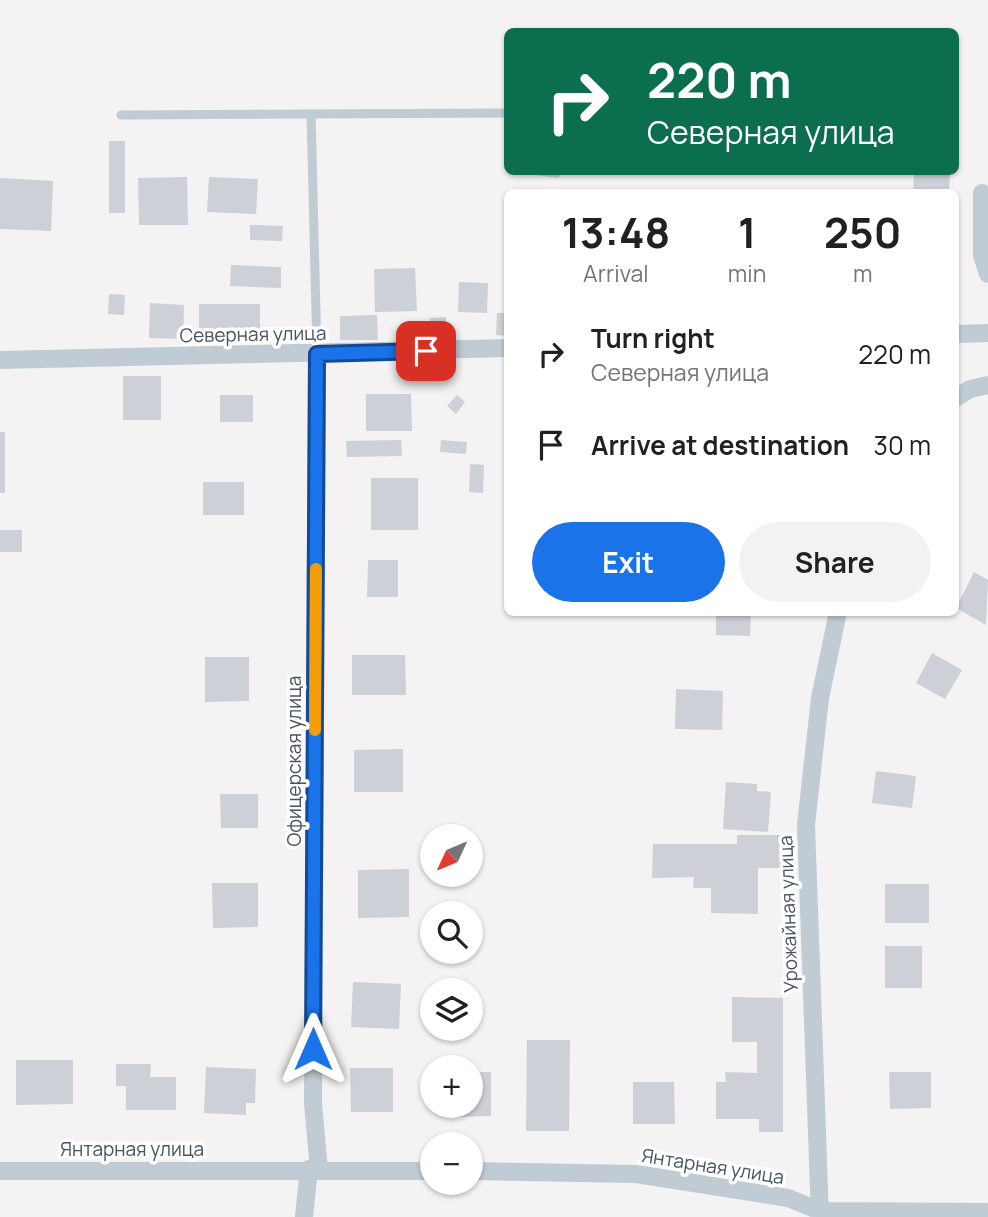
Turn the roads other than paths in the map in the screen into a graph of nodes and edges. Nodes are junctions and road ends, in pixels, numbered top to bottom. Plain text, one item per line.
1 (504, 113) edge
2 (311, 114) junction
3 (121, 115) dead end
4 (982, 193) dead end
5 (988, 274) edge
6 (988, 333) edge
7 (959, 334) edge
8 (504, 348) edge
9 (317, 354) junction
10 (0, 360) edge
11 (988, 385) edge
12 (959, 396) edge
13 (837, 616) edge
14 (314, 1169) junction
15 (0, 1171) edge
16 (420, 1171) edge
17 (483, 1171) edge
18 (988, 1212) edge
19 (820, 1214) edge
20 (304, 1217) edge

1 - 2 lane
2 - 3 lane
2 - 9 lane
4 - 5 street
6 - 7 street
8 - 9 street, Северная улица
9 - 10 street, Северная улица
9 - 14 street, Офицерская улица
11 - 12 street
13 - 19 street, Урожайная улица
14 - 15 street, Янтарная улица
14 - 16 street, Янтарная улица
14 - 20 street, Офицерская улица
17 - 19 street, Янтарная улица
18 - 19 street, Янтарная улица

